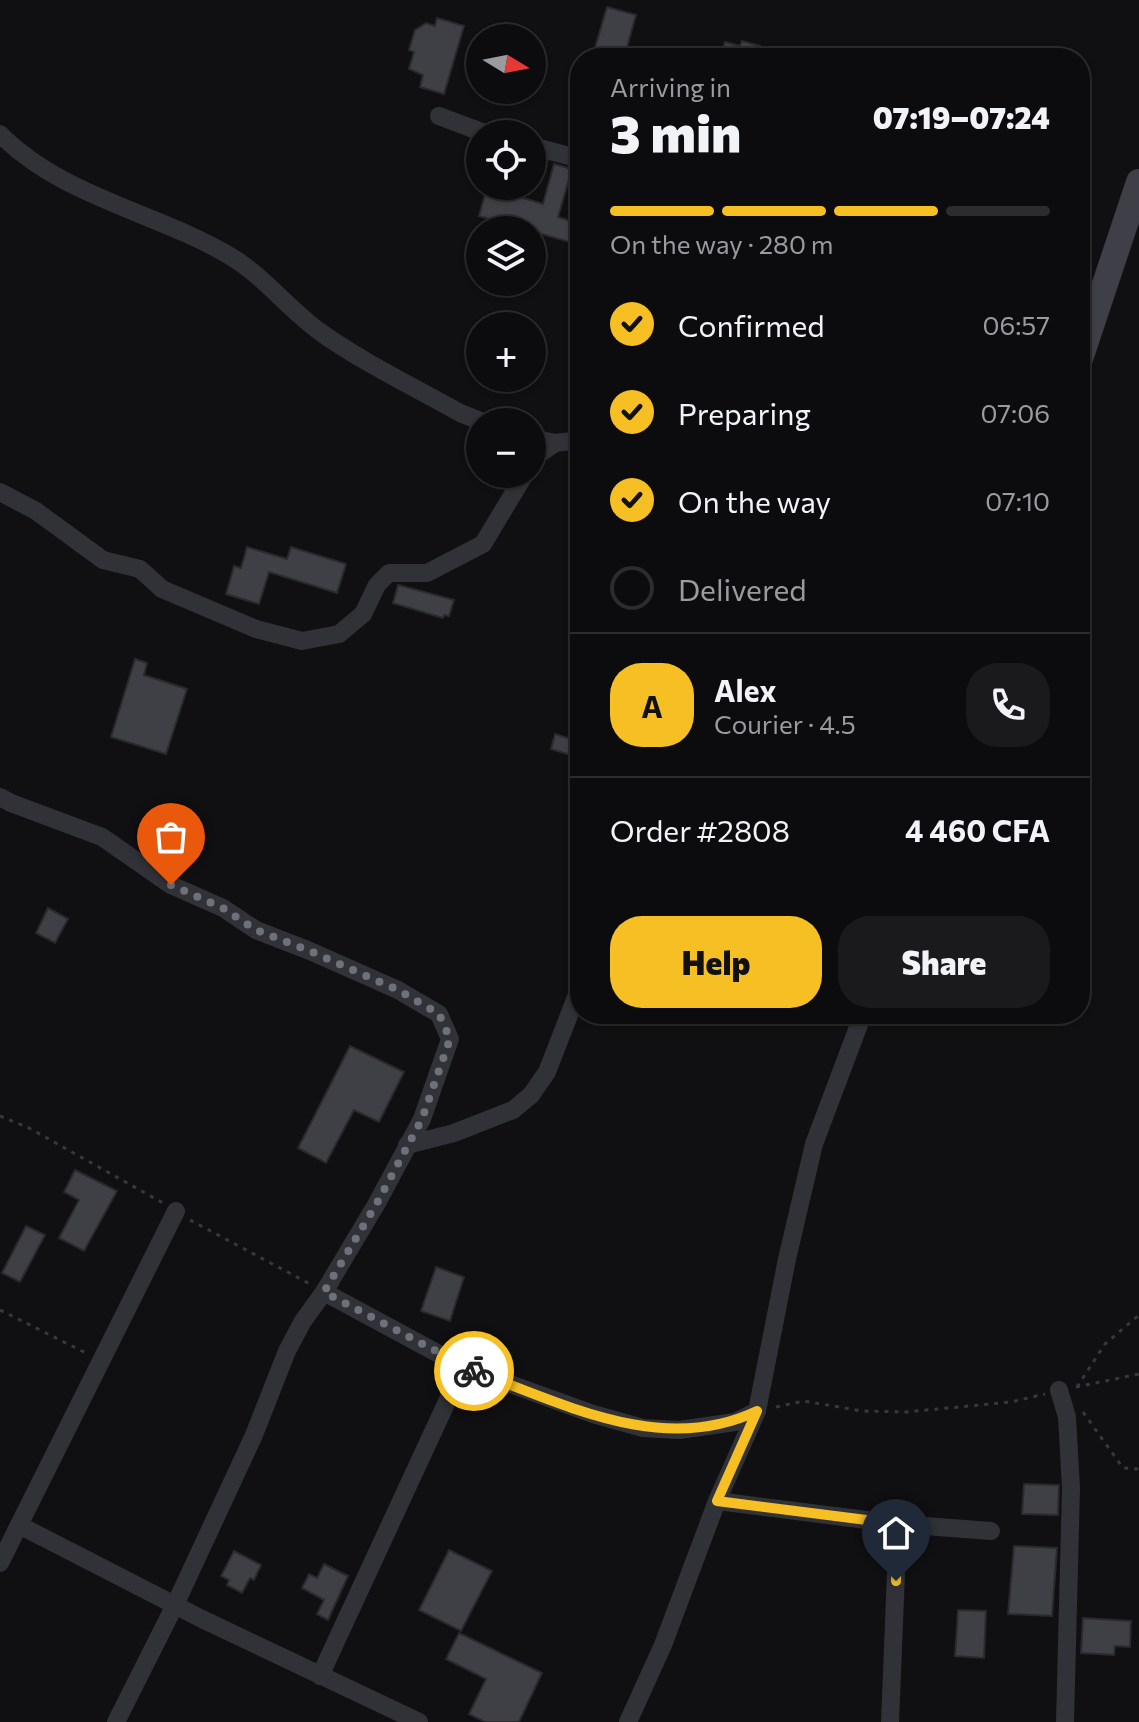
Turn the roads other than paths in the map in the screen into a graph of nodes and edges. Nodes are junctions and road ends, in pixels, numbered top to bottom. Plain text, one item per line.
1 (439, 116) dead end
2 (466, 126) edge
3 (0, 134) edge
4 (546, 150) edge
5 (570, 156) edge
6 (1139, 182) edge
7 (1090, 308) edge
8 (466, 414) edge
9 (546, 441) edge
10 (570, 441) edge
11 (555, 443) junction
12 (546, 449) edge
13 (517, 488) edge
14 (0, 492) edge
15 (0, 797) edge
16 (570, 1013) edge
17 (859, 1024) edge
18 (407, 1145) junction
19 (176, 1211) dead end
20 (324, 1292) junction
21 (463, 1367) junction
22 (1068, 1388) road end
23 (757, 1411) junction
24 (717, 1501) junction
25 (898, 1524) junction
26 (19, 1525) junction
27 (991, 1531) dead end
28 (0, 1563) edge
29 (175, 1605) junction
30 (320, 1676) junction
31 (116, 1722) edge
32 (419, 1722) edge
33 (628, 1722) edge
34 (890, 1722) edge
35 (1065, 1722) edge

1 - 2 street
3 - 8 street
4 - 5 street
6 - 7 street
9 - 11 street
10 - 11 street
11 - 12 street
13 - 14 street
15 - 18 street
16 - 18 street
17 - 23 street
18 - 20 street
19 - 26 street
20 - 21 street
20 - 29 street
21 - 23 street
21 - 30 street
22 - 35 street
23 - 24 street
24 - 25 street
24 - 33 street
25 - 27 street
25 - 34 street
26 - 28 street
26 - 29 street
29 - 30 street
29 - 31 street
30 - 32 street

